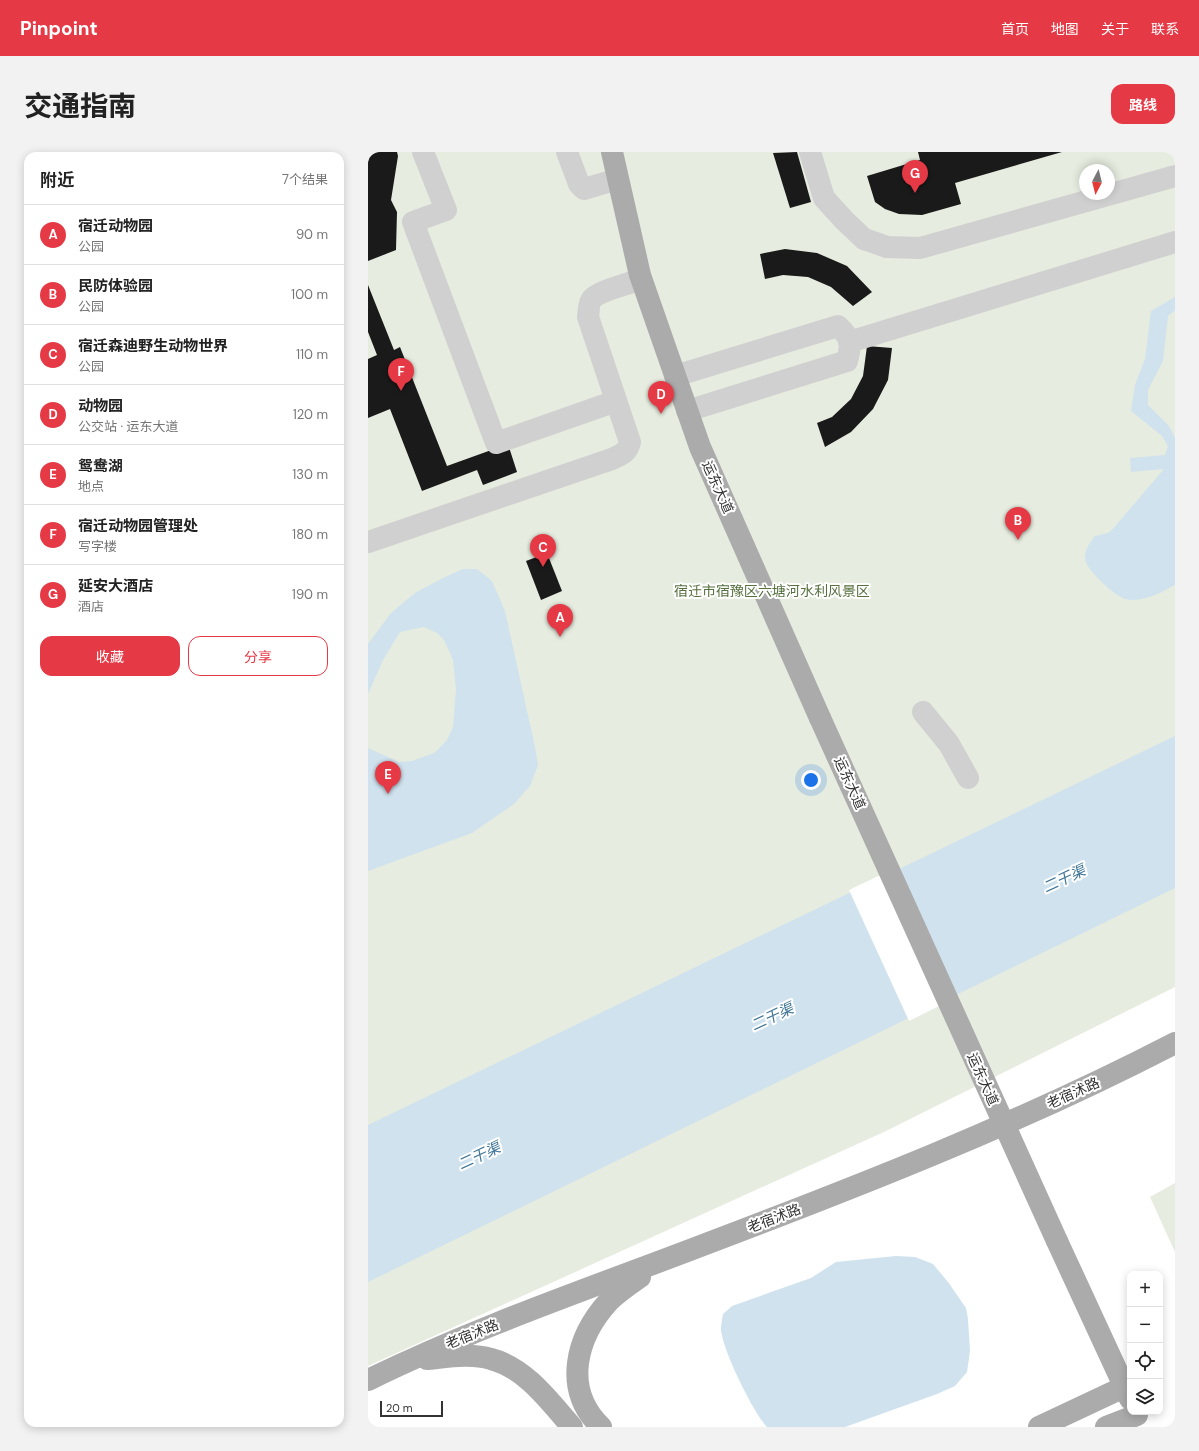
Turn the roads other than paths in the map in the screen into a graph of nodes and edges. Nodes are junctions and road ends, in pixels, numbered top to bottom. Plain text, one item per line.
1 (423, 152) edge
2 (567, 152) edge
3 (612, 152) edge
4 (810, 152) edge
5 (1175, 176) edge
6 (618, 179) junction
7 (1175, 242) edge
8 (641, 279) junction
9 (849, 342) junction
10 (675, 376) junction
11 (616, 401) junction
12 (687, 411) junction
13 (368, 542) edge
14 (923, 712) dead end
15 (968, 778) dead end
16 (1175, 1043) edge
17 (661, 1261) junction
18 (410, 1361) junction
19 (368, 1380) edge
20 (1127, 1393) edge
21 (1127, 1409) edge
22 (1127, 1413) edge
23 (572, 1427) edge
24 (601, 1427) edge
25 (1039, 1427) edge
26 (1106, 1427) edge

1 - 11 lane
2 - 6 lane
3 - 6 main road, 运东大道
4 - 5 lane
6 - 8 main road, 运东大道
7 - 9 lane
8 - 10 main road, 运东大道
8 - 11 lane
9 - 10 lane
9 - 12 lane
10 - 12 main road, 运东大道
11 - 13 lane
12 - 20 main road, 运东大道, bridge
14 - 15 lane
16 - 17 main road, 老宿沭路
17 - 18 main road, 老宿沭路
17 - 24 main road
18 - 19 main road, 老宿沭路
18 - 23 main road
21 - 25 main road
22 - 26 main road

